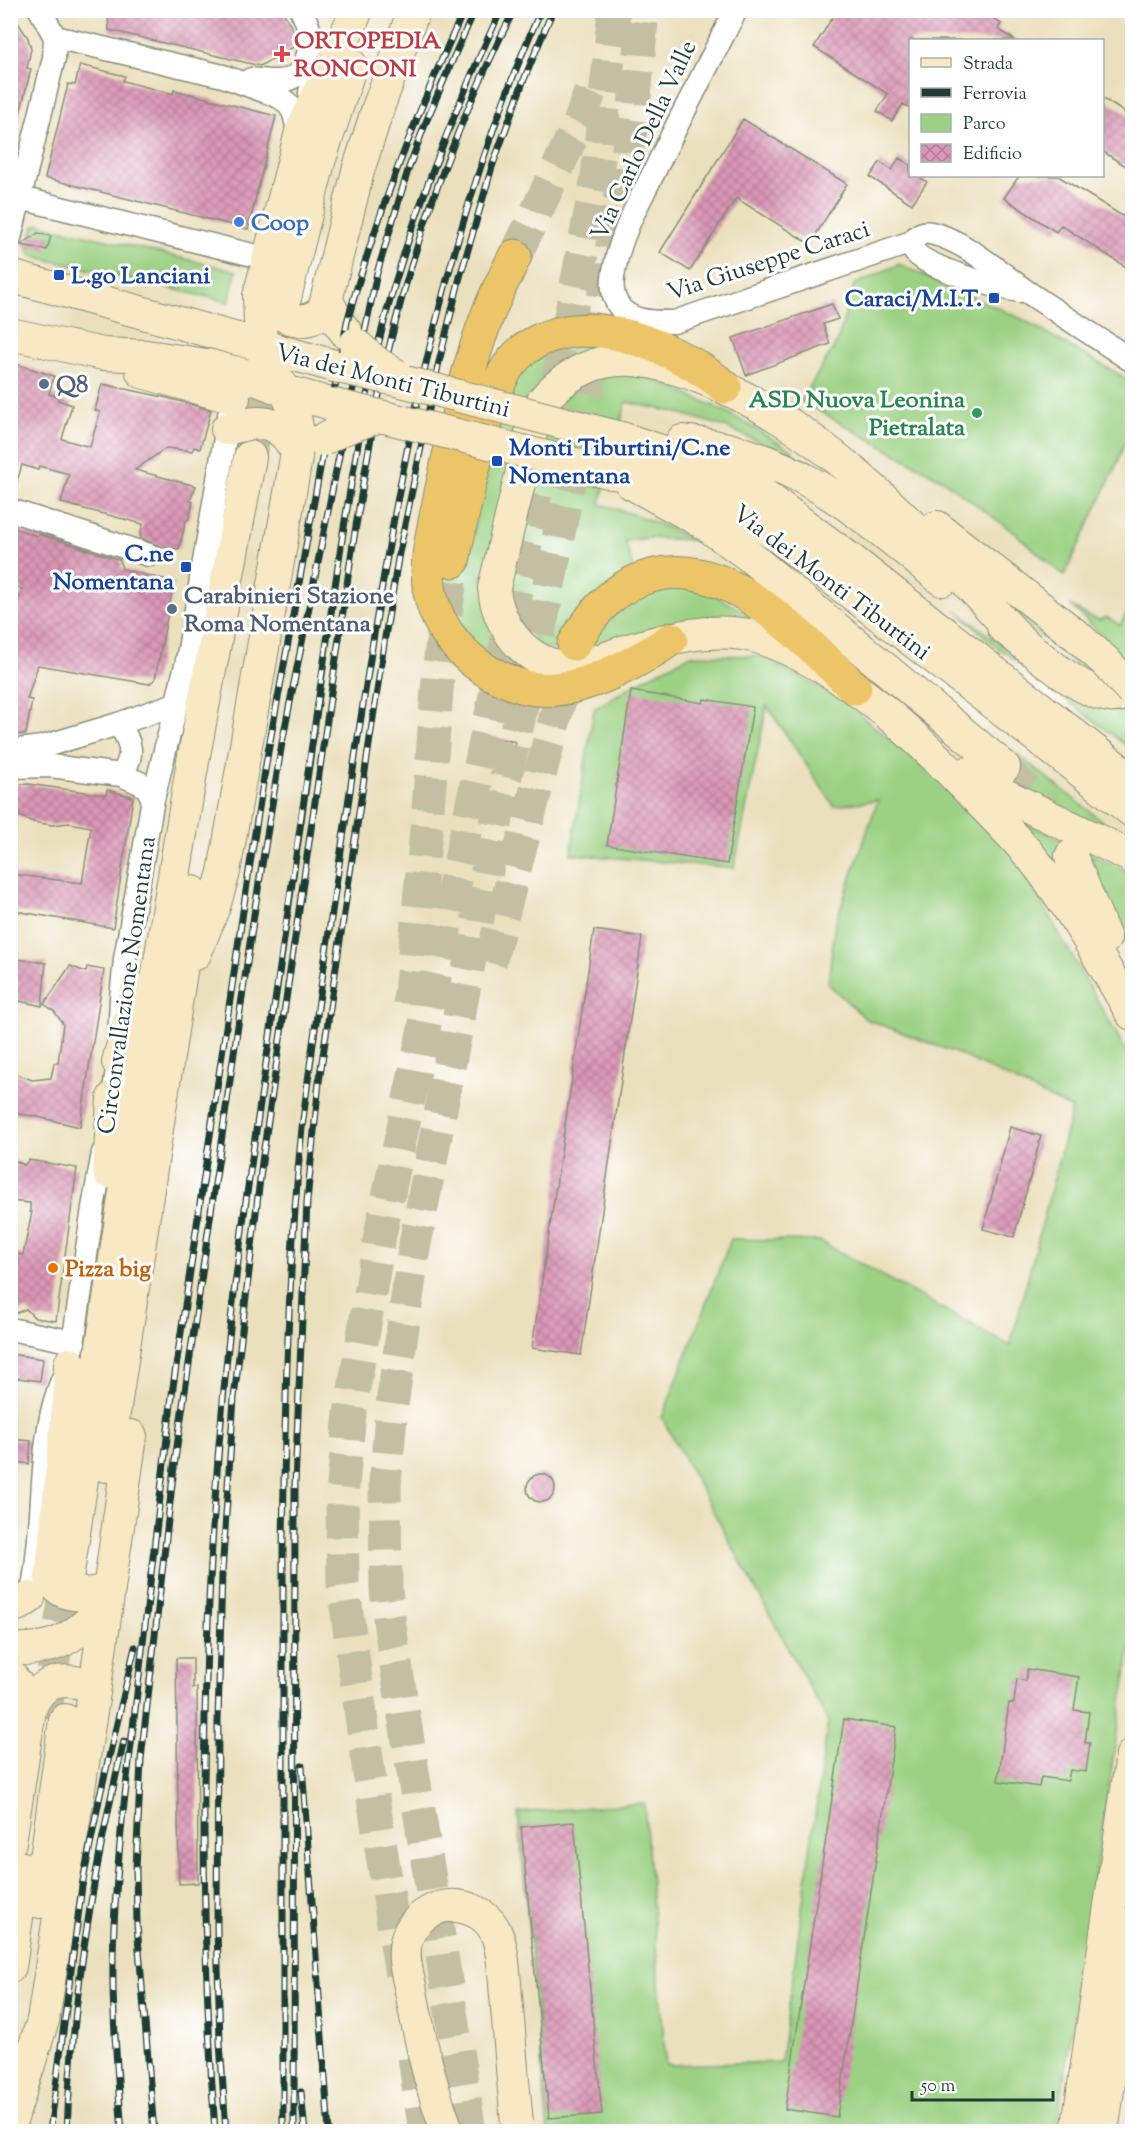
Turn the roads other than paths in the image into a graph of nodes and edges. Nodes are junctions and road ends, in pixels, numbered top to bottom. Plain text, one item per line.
1 (40, 10) edge
2 (301, 10) edge
3 (357, 10) edge
4 (372, 10) edge
5 (392, 10) edge
6 (414, 10) edge
7 (736, 10) edge
8 (55, 37) junction
9 (312, 40) junction
10 (223, 76) junction
11 (302, 132) junction
12 (20, 198) junction
13 (10, 238) edge
14 (515, 256) tunnel mouth
15 (269, 259) junction
16 (10, 276) edge
17 (294, 302) junction
18 (640, 320) joint
19 (201, 329) junction
20 (10, 334) edge
21 (261, 347) junction
22 (346, 356) junction
23 (1132, 361) edge
24 (240, 386) junction
25 (725, 387) junction
26 (286, 391) junction
27 (380, 416) junction
28 (227, 429) junction
29 (621, 438) junction
30 (278, 457) junction
31 (852, 469) junction
32 (612, 473) junction
33 (10, 510) edge
34 (149, 555) dead end
35 (453, 561) tunnel mouth
36 (671, 639) junction
37 (1020, 640) junction
38 (574, 644) tunnel mouth
39 (855, 688) junction
40 (1132, 691) edge
41 (178, 703) junction
42 (118, 724) junction
43 (10, 751) edge
44 (930, 751) junction
45 (42, 756) junction
46 (10, 767) edge
47 (1004, 767) tunnel mouth
48 (121, 775) junction
49 (1132, 780) edge
50 (153, 799) junction
51 (186, 803) junction
52 (1132, 811) edge
53 (1071, 856) dead end
54 (1132, 857) edge
55 (1132, 1006) edge
56 (1132, 1014) edge
57 (118, 1062) junction
58 (113, 1098) junction
59 (107, 1310) junction
60 (10, 1329) edge
61 (72, 1353) junction
62 (93, 1587) junction
63 (20, 1603) edge
64 (10, 1629) edge
65 (58, 1644) junction
66 (10, 1649) edge
67 (14, 1680) edge
68 (95, 1686) junction
69 (10, 1740) edge
70 (1132, 1755) edge
71 (10, 1842) edge
72 (1132, 1923) edge
73 (10, 1967) edge
74 (1128, 1977) edge
75 (10, 2108) edge
76 (436, 2116) edge
77 (10, 2124) edge
78 (448, 2132) edge
79 (518, 2132) edge
80 (1077, 2132) edge
81 (1102, 2132) edge

1 - 8 street
2 - 9 street
3 - 11 street
4 - 17 street
5 - 17 street
6 - 17 street
7 - 18 street, Via Carlo Della Valle
8 - 10 street
8 - 12 street
9 - 10 street
9 - 11 street
10 - 11 street
11 - 15 street
12 - 13 street
12 - 15 street
14 - 36 highway
15 - 17 street
16 - 19 street, Via dei Monti Tiburtini
17 - 19 street
17 - 21 street
17 - 22 street
18 - 23 street, Via Giuseppe Caraci
19 - 21 street, Via dei Monti Tiburtini
20 - 24 street, Via dei Monti Tiburtini
21 - 22 street, Via dei Monti Tiburtini
21 - 24 street
21 - 26 street
22 - 29 street, Via dei Monti Tiburtini, bridge
24 - 26 street, Via dei Monti Tiburtini
24 - 28 street, Circonvallazione Nomentana
25 - 31 street
25 - 35 highway
25 - 36 street
26 - 27 street, Via dei Monti Tiburtini, bridge
26 - 30 street
27 - 30 street, bridge
27 - 32 street, Via dei Monti Tiburtini, bridge
28 - 30 street
28 - 41 street, Circonvallazione Nomentana
29 - 37 street
29 - 49 street, Via dei Monti Tiburtini
30 - 51 street, Circonvallazione Nomentana
30 - 62 street
31 - 37 street
31 - 40 street, bridge
32 - 47 street
32 - 52 street, Via dei Monti Tiburtini
33 - 34 street
36 - 39 street
37 - 40 street
38 - 39 highway
39 - 44 street
41 - 42 street
41 - 50 street, Circonvallazione Nomentana
42 - 45 street
42 - 48 street
43 - 45 street
44 - 54 street
44 - 56 street
45 - 46 street
45 - 48 street
48 - 50 street
50 - 57 street, Circonvallazione Nomentana
51 - 57 street
51 - 59 street, Circonvallazione Nomentana
53 - 55 street
57 - 58 street, Circonvallazione Nomentana
58 - 59 street
58 - 61 street, Circonvallazione Nomentana
59 - 62 street, Circonvallazione Nomentana
60 - 61 street
61 - 62 street
61 - 63 street, Circonvallazione Nomentana
62 - 65 street
62 - 68 street
64 - 65 street
65 - 66 street
65 - 68 street
67 - 69 street
68 - 71 street
68 - 77 street
70 - 80 street
72 - 74 street
73 - 75 street
74 - 81 street
76 - 78 street
76 - 79 street

